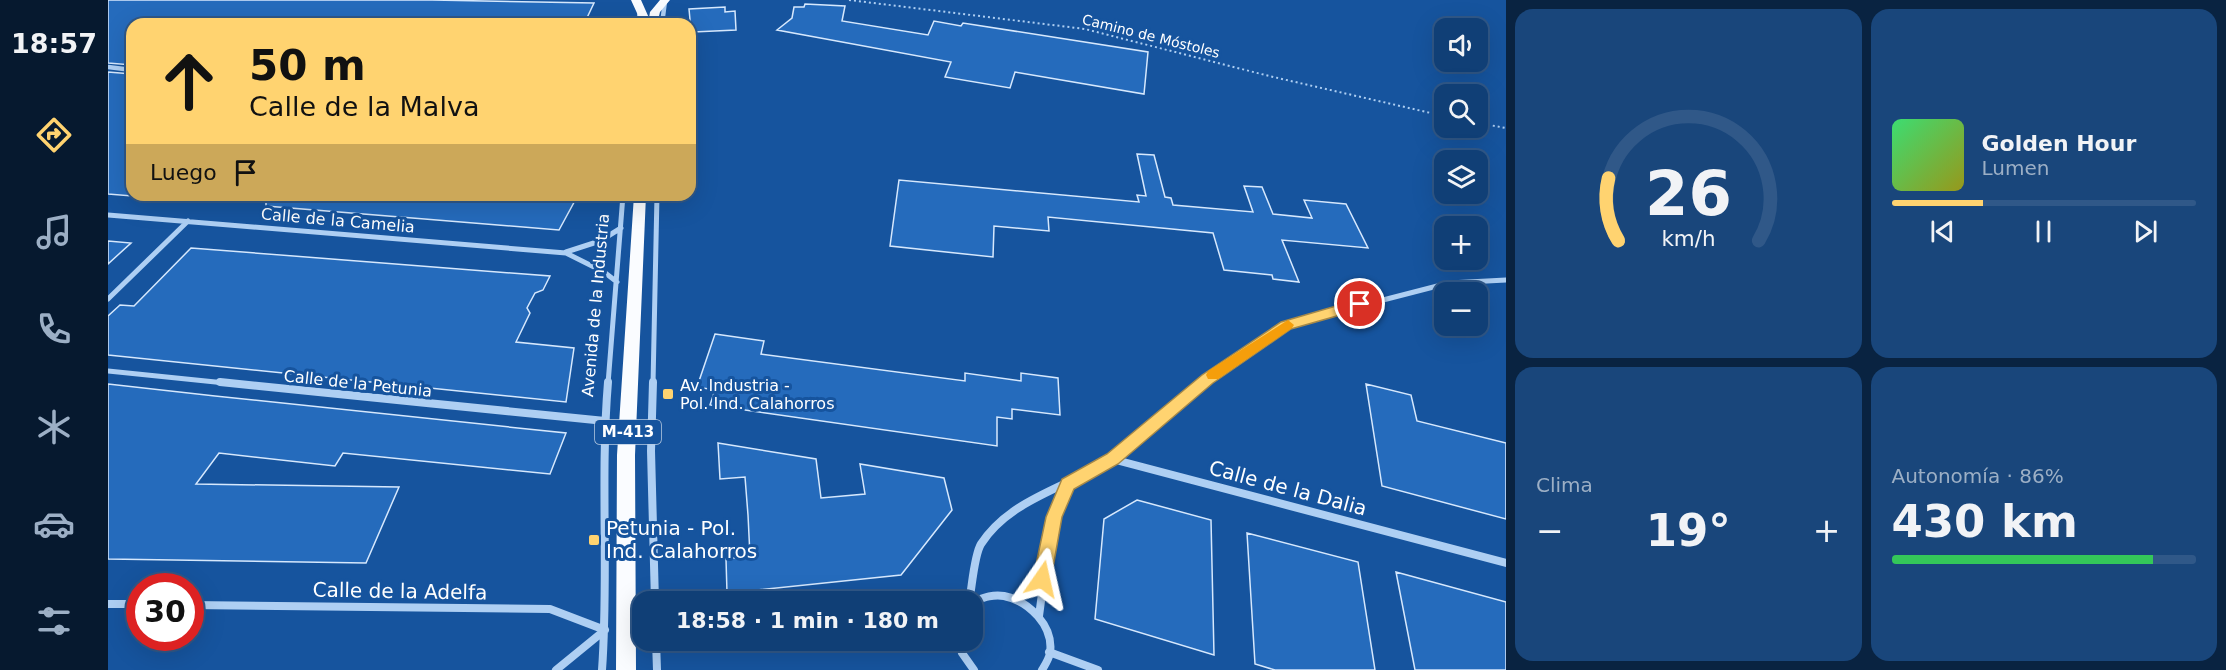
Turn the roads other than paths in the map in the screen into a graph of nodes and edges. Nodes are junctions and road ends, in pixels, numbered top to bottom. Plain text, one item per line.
1 (665, 0) edge
2 (638, 4) edge
3 (644, 18) edge
4 (654, 18) edge
5 (663, 18) edge
6 (108, 67) edge
7 (126, 69) edge
8 (623, 201) edge
9 (640, 201) edge
10 (657, 201) edge
11 (108, 215) edge
12 (188, 221) junction
13 (621, 228) junction
14 (566, 253) junction
15 (1506, 280) edge
16 (617, 282) junction
17 (108, 299) edge
18 (108, 372) edge
19 (605, 421) junction
20 (1112, 459) junction
21 (1068, 484) junction
22 (1506, 562) edge
23 (655, 591) edge
24 (972, 591) edge
25 (983, 596) edge
26 (108, 604) edge
27 (126, 604) edge
28 (204, 605) edge
29 (1039, 616) junction
30 (605, 630) junction
31 (656, 651) edge
32 (961, 651) edge
33 (1049, 652) junction
34 (556, 670) edge
35 (602, 670) edge
36 (626, 670) edge
37 (657, 670) edge
38 (974, 670) edge
39 (1042, 670) edge
40 (1098, 670) edge

1 - 4 main road
1 - 5 street
2 - 3 main road
6 - 7 street
8 - 13 street, Avenida de la Industria
9 - 36 main road, M-413
10 - 23 street
11 - 12 street, Calle de la Camelia
12 - 14 street, Calle de la Camelia
12 - 17 street
13 - 14 street, Calle de la Camelia
13 - 16 street, Avenida de la Industria
14 - 16 street, Calle de la Camelia
15 - 20 street
16 - 19 street, Avenida de la Industria
18 - 19 street, Calle de la Petunia
19 - 30 street, Avenida de la Industria
20 - 21 street
20 - 22 street, Calle de la Dalia
21 - 24 street
21 - 29 street
25 - 29 street
26 - 27 street
28 - 30 street, Calle de la Adelfa
29 - 33 street
30 - 34 street
30 - 35 street, Avenida de la Industria
31 - 37 street
32 - 38 street
33 - 39 street
33 - 40 street

